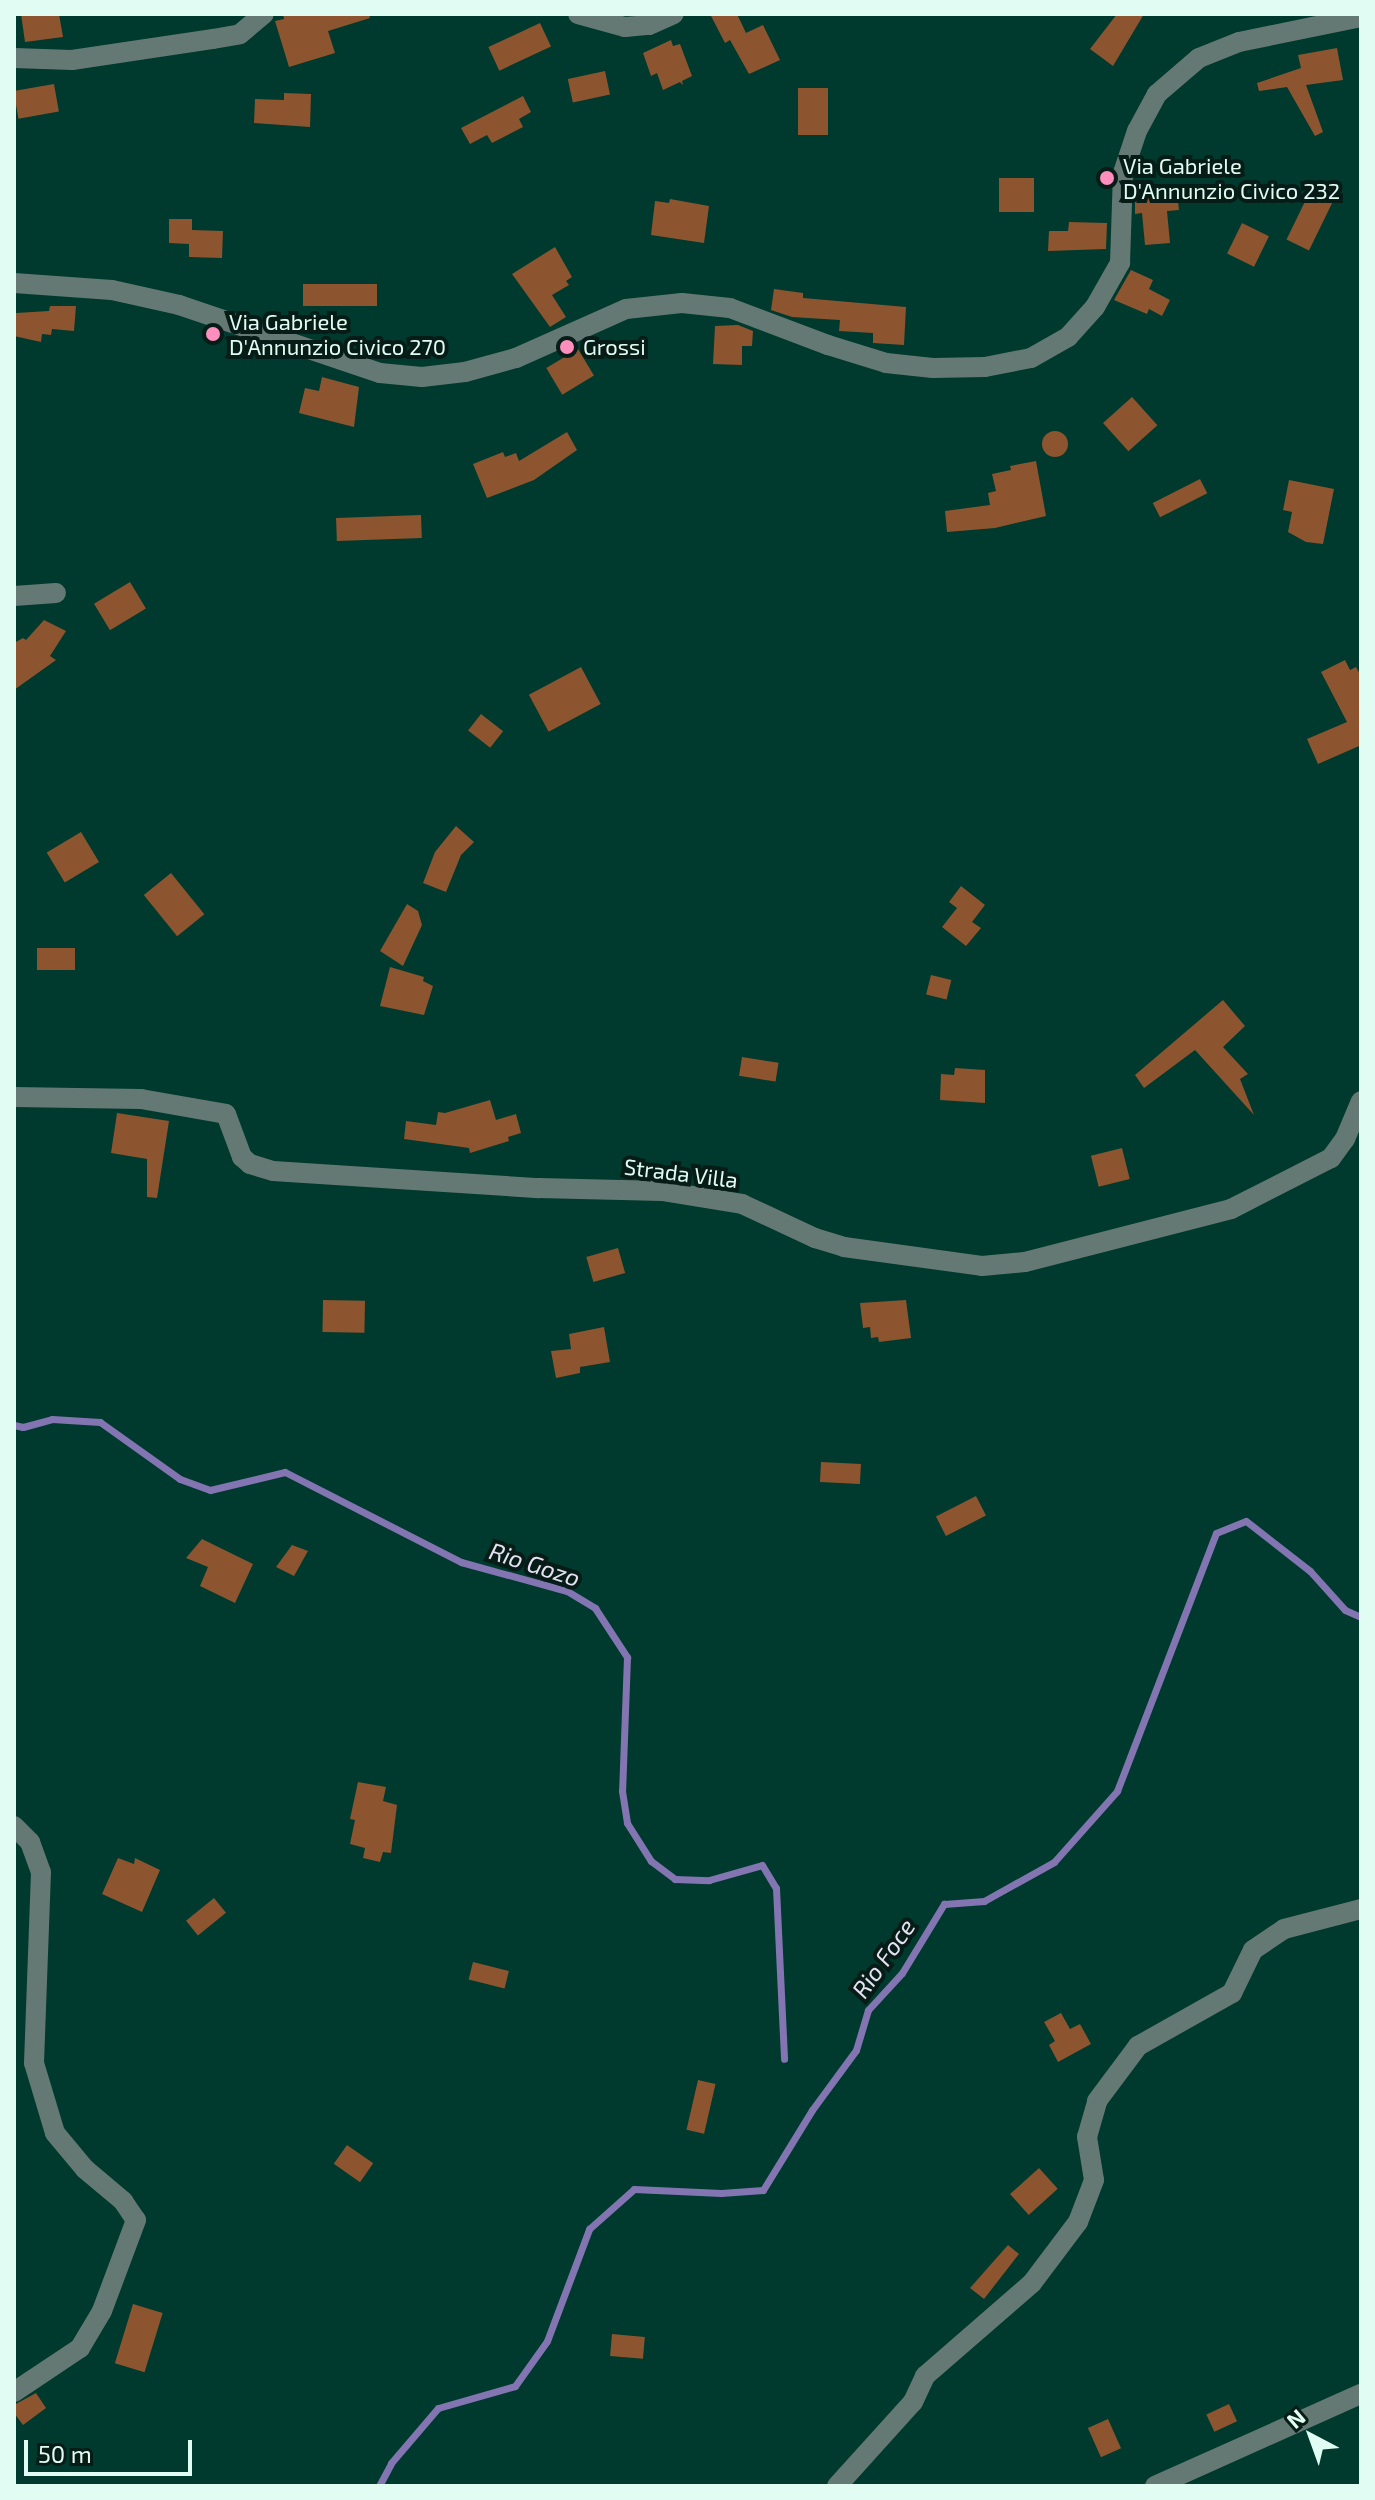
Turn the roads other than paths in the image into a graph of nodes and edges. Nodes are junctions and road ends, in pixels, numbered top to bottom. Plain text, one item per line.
1 (264, 14) edge
2 (578, 14) edge
3 (674, 14) edge
4 (1361, 17) edge
5 (14, 58) edge
6 (14, 283) edge
7 (56, 593) dead end
8 (14, 596) edge
9 (14, 1097) edge
10 (1361, 1101) edge
11 (14, 1826) edge
12 (1361, 1909) edge
13 (14, 2392) edge
14 (1361, 2394) edge
15 (837, 2486) edge
16 (1155, 2486) edge

1 - 5 street
2 - 3 street
4 - 6 street
7 - 8 street
9 - 10 street, Strada Villa
11 - 13 street
12 - 15 street
14 - 16 street

